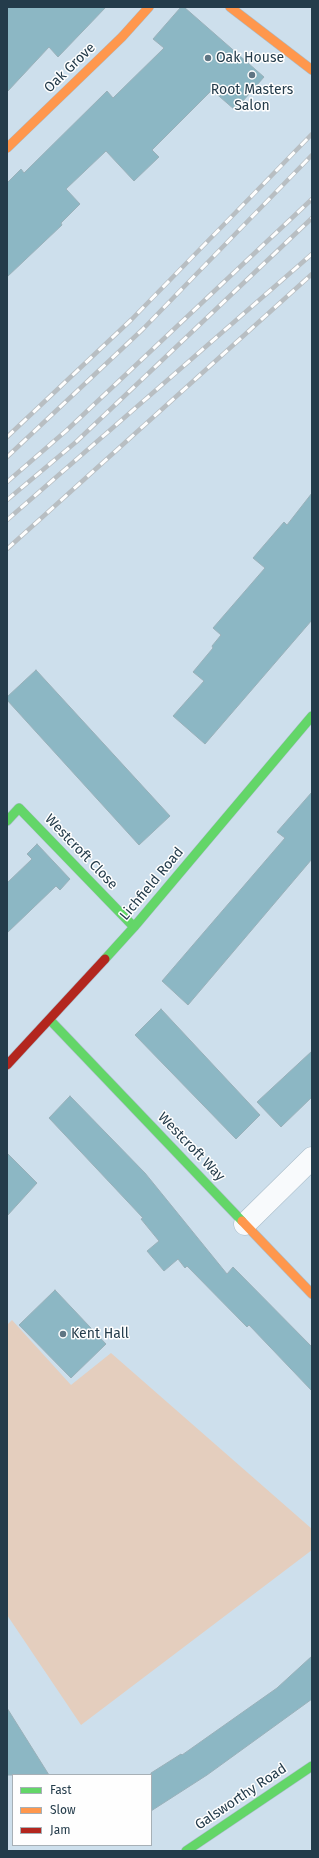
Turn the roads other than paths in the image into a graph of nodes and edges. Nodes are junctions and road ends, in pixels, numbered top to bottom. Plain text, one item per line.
1 (230, 7) edge
2 (149, 8) edge
3 (312, 70) edge
4 (7, 148) edge
5 (312, 716) edge
6 (7, 821) edge
7 (134, 927) junction
8 (50, 1020) junction
9 (7, 1065) edge
10 (312, 1158) edge
11 (245, 1224) junction
12 (312, 1294) edge
13 (312, 1766) edge
14 (186, 1851) edge

1 - 3 street
2 - 4 street, Oak Grove
5 - 7 street, Lichfield Road
6 - 7 street, Westcroft Close
7 - 8 street, Lichfield Road
8 - 9 street, Lichfield Road
8 - 11 street, Westcroft Way
10 - 11 street
11 - 12 street, Westcroft Way
13 - 14 street, Galsworthy Road

